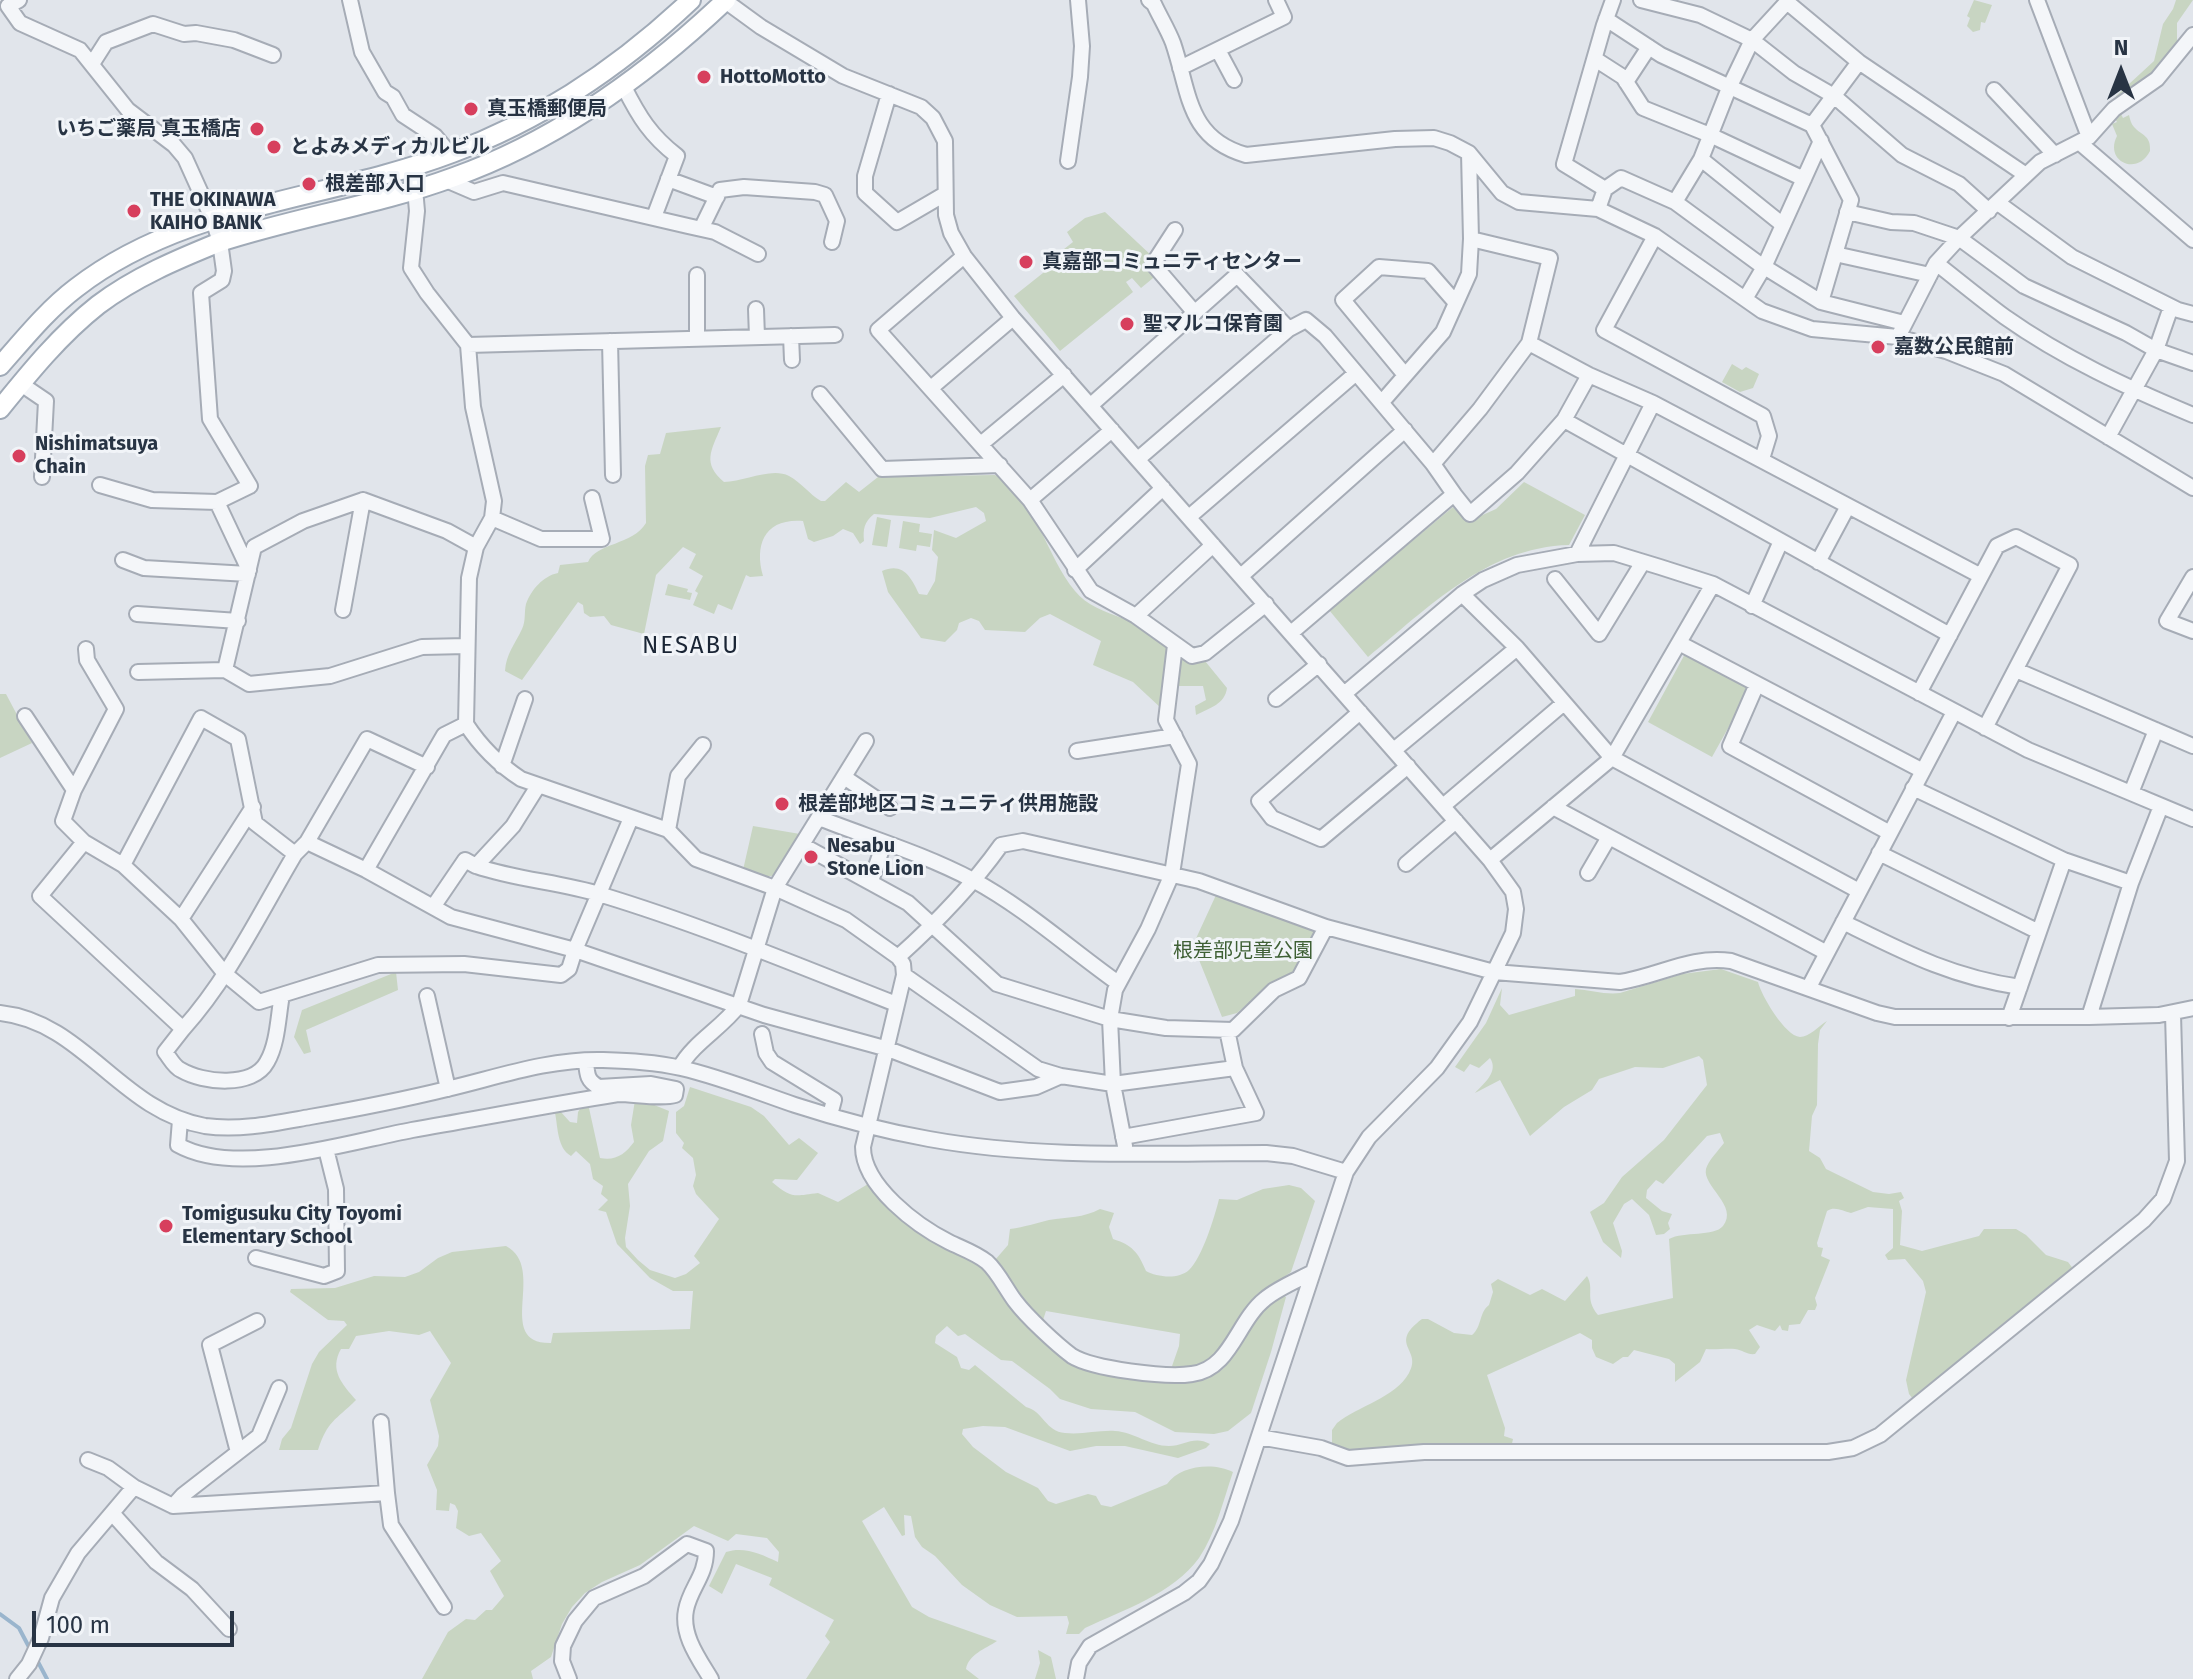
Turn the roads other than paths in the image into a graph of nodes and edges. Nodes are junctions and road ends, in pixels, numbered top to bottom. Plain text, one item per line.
1 (350, 0) edge
2 (691, 0) edge
3 (725, 0) edge
4 (1078, 0) edge
5 (1276, 0) edge
6 (1613, 0) edge
7 (1641, 0) edge
8 (2037, 0) edge
9 (1155, 1) edge
10 (9, 4) edge
11 (1606, 19) junction
12 (2193, 35) edge
13 (1752, 40) junction
14 (1649, 47) junction
15 (1218, 50) junction
16 (273, 55) dead end
17 (1595, 59) junction
18 (1859, 62) junction
19 (92, 64) junction
20 (1180, 68) junction
21 (1234, 80) dead end
22 (1626, 82) junction
23 (624, 87) junction
24 (1729, 88) junction
25 (1994, 90) dead end
26 (889, 94) junction
27 (1834, 96) junction
28 (1812, 125) junction
29 (1710, 135) junction
30 (2085, 140) junction
31 (1821, 141) junction
32 (1469, 153) junction
33 (450, 154) junction
34 (2055, 155) junction
35 (1701, 159) junction
36 (1068, 161) dead end
37 (407, 168) junction
38 (2026, 175) junction
39 (668, 179) junction
40 (1804, 179) junction
41 (446, 180) junction
42 (415, 189) junction
43 (1605, 189) junction
44 (945, 194) junction
45 (717, 197) junction
46 (1675, 202) junction
47 (1994, 207) junction
48 (1598, 209) junction
49 (1847, 212) junction
50 (654, 217) junction
51 (213, 220) junction
52 (1783, 225) junction
53 (702, 227) junction
54 (1175, 230) dead end
55 (1655, 236) junction
56 (1959, 238) junction
57 (1471, 239) junction
58 (2193, 240) edge
59 (220, 242) junction
60 (832, 242) dead end
61 (758, 254) dead end
62 (1835, 254) junction
63 (964, 256) junction
64 (1764, 267) junction
65 (1933, 269) junction
66 (697, 275) dead end
67 (1745, 299) junction
68 (1821, 302) junction
69 (1456, 303) junction
70 (2171, 307) junction
71 (756, 309) dead end
72 (1195, 313) junction
73 (2193, 314) edge
74 (1013, 318) junction
75 (1289, 329) junction
76 (1901, 330) junction
77 (835, 335) dead end
78 (791, 336) junction
79 (757, 337) junction
80 (697, 339) junction
81 (610, 341) junction
82 (1529, 343) junction
83 (468, 345) junction
84 (2156, 350) junction
85 (792, 360) dead end
86 (2193, 363) edge
87 (0, 366) edge
88 (1355, 374) junction
89 (1064, 375) junction
90 (1405, 375) junction
91 (1589, 375) junction
92 (21, 384) junction
93 (931, 388) junction
94 (2133, 390) junction
95 (820, 394) dead end
96 (1382, 402) junction
97 (1653, 403) junction
98 (1091, 405) junction
99 (0, 409) edge
100 (2193, 415) edge
101 (1564, 420) junction
102 (1112, 430) junction
103 (1405, 430) junction
104 (2108, 437) junction
105 (981, 444) junction
106 (1627, 455) junction
107 (1138, 459) junction
108 (1762, 459) junction
109 (1433, 464) junction
110 (1000, 465) junction
111 (613, 475) dead end
112 (42, 477) dead end
113 (100, 485) dead end
114 (1163, 488) junction
115 (2193, 488) edge
116 (1454, 494) junction
117 (592, 498) dead end
118 (363, 500) junction
119 (1030, 500) junction
120 (217, 502) junction
121 (1848, 506) junction
122 (1189, 517) junction
123 (492, 518) junction
124 (1781, 541) junction
125 (1213, 545) junction
126 (476, 547) junction
127 (1577, 554) junction
128 (123, 560) dead end
129 (1643, 562) junction
130 (1818, 562) junction
131 (1075, 570) junction
132 (248, 572) junction
133 (1241, 576) junction
134 (1981, 576) junction
135 (2193, 577) edge
136 (1555, 579) dead end
137 (1713, 584) junction
138 (1462, 594) junction
139 (1266, 604) junction
140 (1752, 606) junction
141 (343, 610) dead end
142 (137, 614) dead end
143 (1136, 616) junction
144 (238, 621) junction
145 (2193, 631) edge
146 (1291, 633) junction
147 (1950, 635) junction
148 (1679, 643) junction
149 (1175, 645) junction
150 (466, 646) junction
151 (1517, 648) junction
152 (86, 649) dead end
153 (1319, 664) junction
154 (225, 670) junction
155 (2016, 670) junction
156 (138, 672) dead end
157 (1757, 684) junction
158 (1919, 693) junction
159 (1344, 694) junction
160 (525, 699) dead end
161 (1276, 699) dead end
162 (1564, 703) junction
163 (1360, 712) junction
164 (1954, 712) junction
165 (25, 716) dead end
166 (466, 724) junction
167 (1985, 728) junction
168 (2156, 730) junction
169 (1175, 736) junction
170 (866, 741) dead end
171 (703, 745) dead end
172 (2193, 746) edge
173 (1394, 750) junction
174 (1077, 751) dead end
175 (1612, 758) junction
176 (502, 766) junction
177 (1408, 766) junction
178 (427, 767) junction
179 (1923, 771) junction
180 (844, 777) junction
181 (538, 786) junction
182 (1913, 788) junction
183 (74, 790) junction
184 (2131, 793) junction
185 (1443, 806) junction
186 (2161, 806) junction
187 (253, 807) junction
188 (1553, 807) junction
189 (890, 808) dead end
190 (631, 818) junction
191 (819, 818) junction
192 (2193, 819) edge
193 (1456, 821) junction
194 (668, 830) junction
195 (1890, 833) junction
196 (1609, 837) junction
197 (84, 842) junction
198 (307, 842) junction
199 (884, 843) junction
200 (802, 845) junction
201 (1879, 853) junction
202 (295, 854) junction
203 (1490, 860) junction
204 (2064, 860) junction
205 (1406, 864) dead end
206 (123, 865) junction
207 (476, 866) junction
208 (366, 870) junction
209 (1588, 873) dead end
210 (1172, 874) junction
211 (871, 881) junction
212 (975, 881) junction
213 (2131, 883) junction
214 (775, 888) junction
215 (1859, 891) junction
216 (599, 894) junction
217 (433, 907) junction
218 (181, 919) junction
219 (1843, 922) junction
220 (934, 925) junction
221 (1326, 927) junction
222 (2039, 932) junction
223 (756, 949) junction
224 (575, 950) junction
225 (1827, 953) junction
226 (898, 957) junction
227 (1494, 972) junction
228 (225, 974) junction
229 (904, 975) junction
230 (1118, 983) junction
231 (1809, 987) junction
232 (2020, 987) junction
233 (282, 995) junction
234 (427, 996) dead end
235 (896, 1004) junction
236 (739, 1005) junction
237 (2193, 1008) edge
238 (0, 1013) edge
239 (2173, 1014) junction
240 (2089, 1017) junction
241 (2009, 1018) junction
242 (1110, 1019) junction
243 (183, 1029) junction
244 (1227, 1030) junction
245 (762, 1034) dead end
246 (888, 1049) junction
247 (586, 1061) junction
248 (680, 1067) junction
249 (1235, 1068) junction
250 (1061, 1076) junction
251 (1113, 1084) junction
252 (448, 1089) junction
253 (830, 1115) junction
254 (180, 1120) junction
255 (869, 1126) junction
256 (1123, 1137) junction
257 (326, 1149) junction
258 (1127, 1155) junction
259 (1346, 1172) junction
260 (256, 1258) dead end
261 (1313, 1272) junction
262 (257, 1321) dead end
263 (279, 1388) dead end
264 (381, 1422) dead end
265 (1259, 1437) junction
266 (238, 1452) junction
267 (88, 1460) dead end
268 (134, 1487) junction
269 (387, 1493) junction
270 (173, 1506) junction
271 (112, 1513) junction
272 (444, 1607) dead end
273 (229, 1629) dead end
274 (17, 1679) edge
275 (569, 1679) edge
276 (711, 1679) edge
277 (1076, 1679) edge

1 - 33 street
2 - 33 main road
3 - 23 main road
3 - 26 street
4 - 36 street
5 - 15 street
6 - 11 street
7 - 13 street
8 - 30 street
9 - 20 street
10 - 19 street
11 - 14 street
11 - 17 street
12 - 30 street
13 - 18 street
13 - 24 street
13 - 27 street
14 - 22 street
14 - 24 street
15 - 20 street
15 - 21 street
16 - 19 street
17 - 22 street
17 - 43 street
18 - 27 street
18 - 38 street
19 - 51 street
20 - 32 street
22 - 29 street
23 - 39 street
23 - 41 main road
24 - 28 street
24 - 29 street
25 - 34 street
26 - 44 street
26 - 44 street
27 - 28 street
27 - 47 street
28 - 31 street
29 - 35 street
29 - 40 street
30 - 34 street
30 - 58 street
31 - 40 street
31 - 49 street
32 - 48 street
32 - 57 street
33 - 37 main road
34 - 38 street
35 - 46 street
35 - 52 street
37 - 42 street
37 - 51 main road
38 - 47 street
39 - 45 street
39 - 50 street
40 - 52 street
41 - 42 main road
41 - 50 street
42 - 59 main road
42 - 83 street
43 - 46 street
43 - 48 street
44 - 63 street
45 - 53 street
45 - 60 street
46 - 64 street
47 - 56 street
47 - 70 street
48 - 55 street
49 - 56 street
49 - 62 street
50 - 53 street
51 - 59 street
51 - 87 main road
52 - 64 street
53 - 61 street
54 - 72 street
55 - 67 street
55 - 108 street
56 - 65 street
56 - 84 street
57 - 69 street
57 - 82 street
59 - 92 main road
59 - 120 street
62 - 65 street
62 - 68 street
63 - 74 street
63 - 93 street
64 - 67 street
64 - 68 street
65 - 76 street
65 - 94 street
66 - 80 street
67 - 76 street
68 - 76 street
69 - 90 street
69 - 90 street
70 - 73 street
70 - 84 street
71 - 79 street
72 - 75 street
72 - 98 street
74 - 89 street
74 - 93 street
75 - 88 street
75 - 107 street
76 - 104 street
77 - 78 street
78 - 79 street
78 - 85 street
79 - 80 street
80 - 81 street
81 - 83 street
81 - 111 street
82 - 91 street
82 - 109 street
83 - 123 street
84 - 86 street
84 - 94 street
88 - 96 street
88 - 122 street
89 - 98 street
89 - 105 street
90 - 96 street
91 - 97 street
91 - 101 street
92 - 99 main road
92 - 112 street
93 - 105 street
94 - 100 street
94 - 104 street
95 - 110 street
96 - 103 street
97 - 106 street
97 - 108 street
98 - 102 street
101 - 106 street
101 - 116 street
102 - 107 street
102 - 119 street
103 - 109 street
103 - 133 street
104 - 115 street
105 - 110 street
106 - 124 street
106 - 127 street
107 - 114 street
108 - 121 street
109 - 116 street
110 - 119 street
113 - 120 street
114 - 122 street
114 - 131 street
116 - 146 street
117 - 123 street
118 - 126 street
118 - 132 street
118 - 141 street
119 - 131 street
120 - 132 street
121 - 130 street
121 - 134 street
122 - 125 street
123 - 126 street
124 - 130 street
124 - 140 street
125 - 133 street
125 - 143 street
126 - 150 street
127 - 129 street
127 - 138 street
128 - 132 street
129 - 136 street
129 - 137 street
130 - 147 street
131 - 143 street
132 - 144 street
133 - 139 street
134 - 147 street
134 - 155 street
135 - 145 street
137 - 140 street
137 - 148 street
138 - 151 street
138 - 159 street
139 - 146 street
139 - 149 street
140 - 158 street
142 - 144 street
143 - 149 street
144 - 154 street
146 - 153 street
147 - 158 street
148 - 157 street
148 - 175 street
149 - 169 street
150 - 154 street
150 - 166 street
151 - 162 street
151 - 173 street
152 - 183 street
153 - 159 street
153 - 161 street
154 - 156 street
155 - 167 street
155 - 168 street
157 - 179 street
157 - 195 street
158 - 164 street
159 - 163 street
160 - 176 street
162 - 175 street
162 - 185 street
163 - 173 street
163 - 177 street
164 - 167 street
164 - 179 street
165 - 183 street
166 - 176 street
166 - 178 street
167 - 184 street
168 - 172 street
168 - 184 street
169 - 174 street
169 - 210 street
170 - 180 street
171 - 194 street
173 - 177 street
175 - 188 street
175 - 215 street
176 - 181 street
177 - 185 street
178 - 198 street
178 - 208 street
179 - 182 street
180 - 189 street
180 - 191 street
181 - 190 street
181 - 207 street
182 - 195 street
182 - 204 street
183 - 197 street
184 - 186 street
185 - 193 street
186 - 192 street
186 - 213 street
187 - 202 street
187 - 206 street
187 - 218 street
188 - 196 street
188 - 203 street
190 - 194 street
190 - 216 street
191 - 199 street
191 - 200 street
193 - 203 street
193 - 205 street
194 - 214 street
195 - 201 street
196 - 209 street
196 - 225 street
197 - 206 street
197 - 243 street
198 - 202 street
198 - 208 street
199 - 211 street
199 - 212 street
200 - 211 street
200 - 214 street
201 - 215 street
201 - 222 street
202 - 228 street
203 - 227 street
204 - 213 street
204 - 222 street
206 - 218 street
207 - 216 street
207 - 217 street
208 - 217 street
210 - 212 street
210 - 221 street
210 - 230 street
211 - 220 street
212 - 220 street
212 - 230 street
213 - 240 street
214 - 223 street
214 - 226 street
215 - 219 street
216 - 223 street
216 - 224 street
217 - 224 street
218 - 228 street
219 - 225 street
219 - 232 street
220 - 226 street
220 - 242 street
221 - 227 street
221 - 244 street
222 - 232 street
223 - 235 street
223 - 236 street
224 - 233 street
224 - 236 street
225 - 231 street
226 - 229 street
227 - 231 street
227 - 259 street
228 - 233 street
228 - 243 street
229 - 235 street
229 - 250 street
230 - 242 street
231 - 241 street
232 - 241 street
233 - 243 street
234 - 252 street
235 - 246 street
236 - 246 street
236 - 248 street
237 - 239 street
238 - 254 street
239 - 240 street
239 - 265 street
240 - 241 street
242 - 244 street
242 - 251 street
244 - 249 street
245 - 253 street
246 - 250 street
246 - 255 street
247 - 248 street
247 - 252 street
247 - 257 street
248 - 253 street
249 - 251 street
249 - 256 street
250 - 251 street
251 - 256 street
252 - 254 street
253 - 255 street
254 - 257 street
255 - 258 street
255 - 261 street
256 - 258 street
257 - 260 street
258 - 259 street
259 - 261 street
261 - 265 street
262 - 266 street
263 - 266 street
264 - 269 street
265 - 277 street
266 - 270 street
267 - 268 street
268 - 270 street
268 - 271 street
269 - 270 street
269 - 272 street
271 - 273 street
271 - 274 street
275 - 276 street

